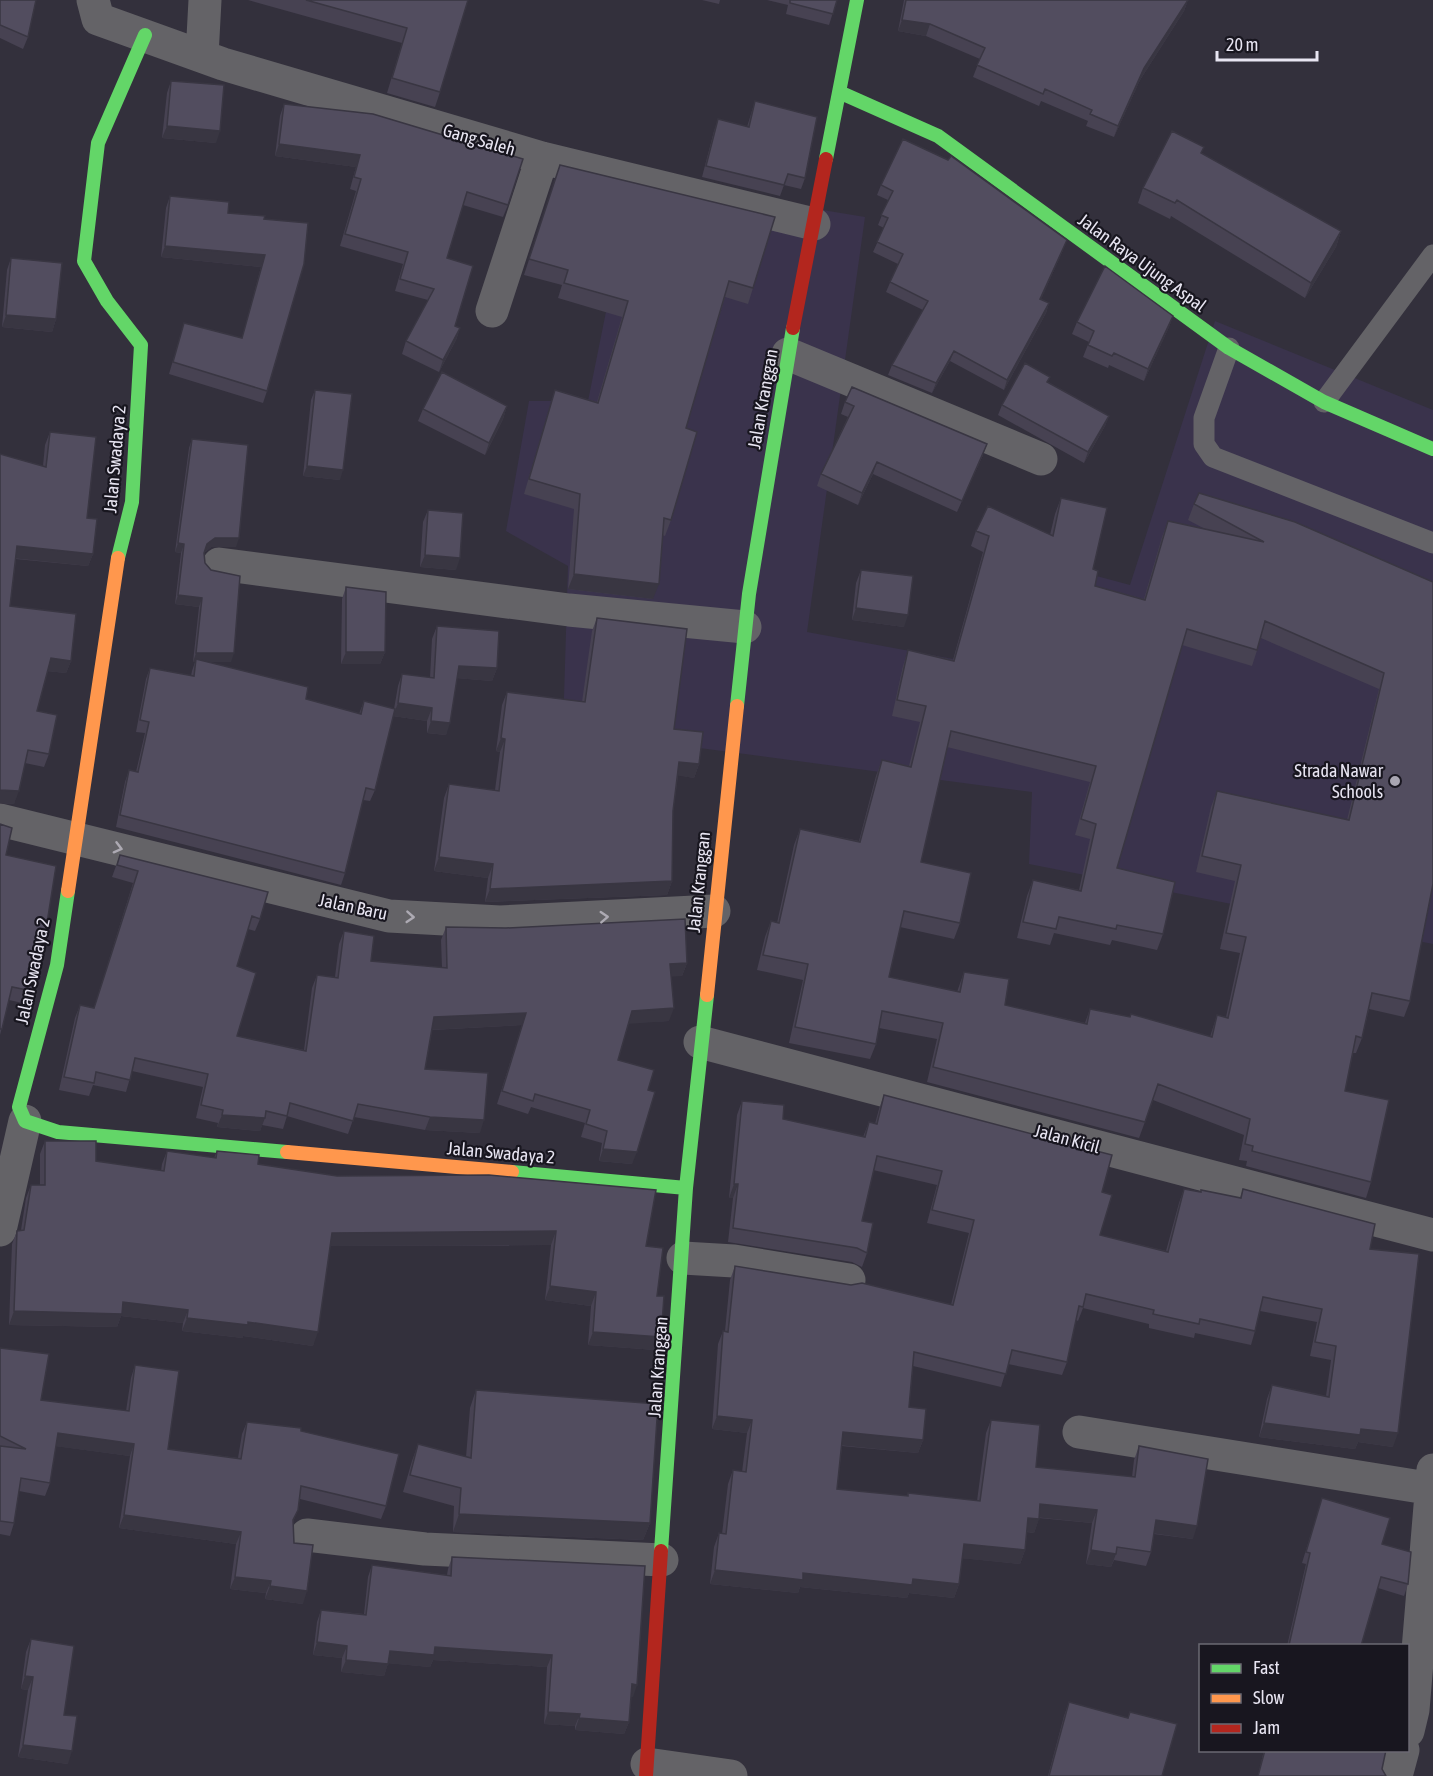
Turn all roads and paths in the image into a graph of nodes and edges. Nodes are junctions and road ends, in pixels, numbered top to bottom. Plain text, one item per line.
1 (93, 0) edge
2 (205, 0) edge
3 (857, 0) edge
4 (145, 35) junction
5 (202, 56) junction
6 (839, 92) junction
7 (542, 159) junction
8 (814, 224) junction
9 (1433, 255) edge
10 (492, 311) dead end
11 (1229, 348) junction
12 (788, 354) junction
13 (1324, 402) junction
14 (1433, 449) edge
15 (1041, 459) dead end
16 (1433, 543) edge
17 (219, 564) dead end
18 (746, 627) junction
19 (0, 820) edge
20 (75, 837) junction
21 (714, 911) junction
22 (700, 1042) junction
23 (25, 1121) junction
24 (686, 1188) junction
25 (0, 1230) edge
26 (1433, 1235) edge
27 (683, 1258) junction
28 (849, 1280) dead end
29 (1079, 1432) dead end
30 (1433, 1482) edge
31 (307, 1535) dead end
32 (662, 1560) junction
33 (1409, 1724) edge
34 (1402, 1752) edge
35 (646, 1770) edge
36 (731, 1776) edge
37 (1396, 1776) edge

1 - 4 street, Gang Saleh
2 - 5 street
3 - 6 street, Jalan Kranggan
4 - 5 street, Gang Saleh
4 - 20 street, Jalan Swadaya 2
5 - 7 street, Gang Saleh
6 - 8 street, Jalan Kranggan
6 - 11 street, Jalan Raya Ujung Aspal
7 - 8 street, Gang Saleh
7 - 10 street
8 - 12 street, Jalan Kranggan
9 - 13 lane
11 - 13 street, Jalan Raya Ujung Aspal
11 - 16 lane
12 - 15 street
12 - 18 street, Jalan Kranggan
13 - 14 street, Jalan Raya Ujung Aspal
17 - 18 street
18 - 21 street, Jalan Kranggan
19 - 20 street, Jalan Baru
20 -> 21 street, Jalan Baru
20 - 23 street, Jalan Swadaya 2
21 - 22 street, Jalan Kranggan
22 - 24 street, Jalan Kranggan
22 - 26 street, Jalan Kicil
23 - 24 street, Jalan Swadaya 2
23 - 25 street
24 - 27 street, Jalan Kranggan
27 - 28 street
27 - 32 street, Jalan Kranggan
29 - 30 street
30 - 33 street
31 - 32 street
32 - 35 street, Jalan Kranggan
34 - 37 street
35 - 36 street

